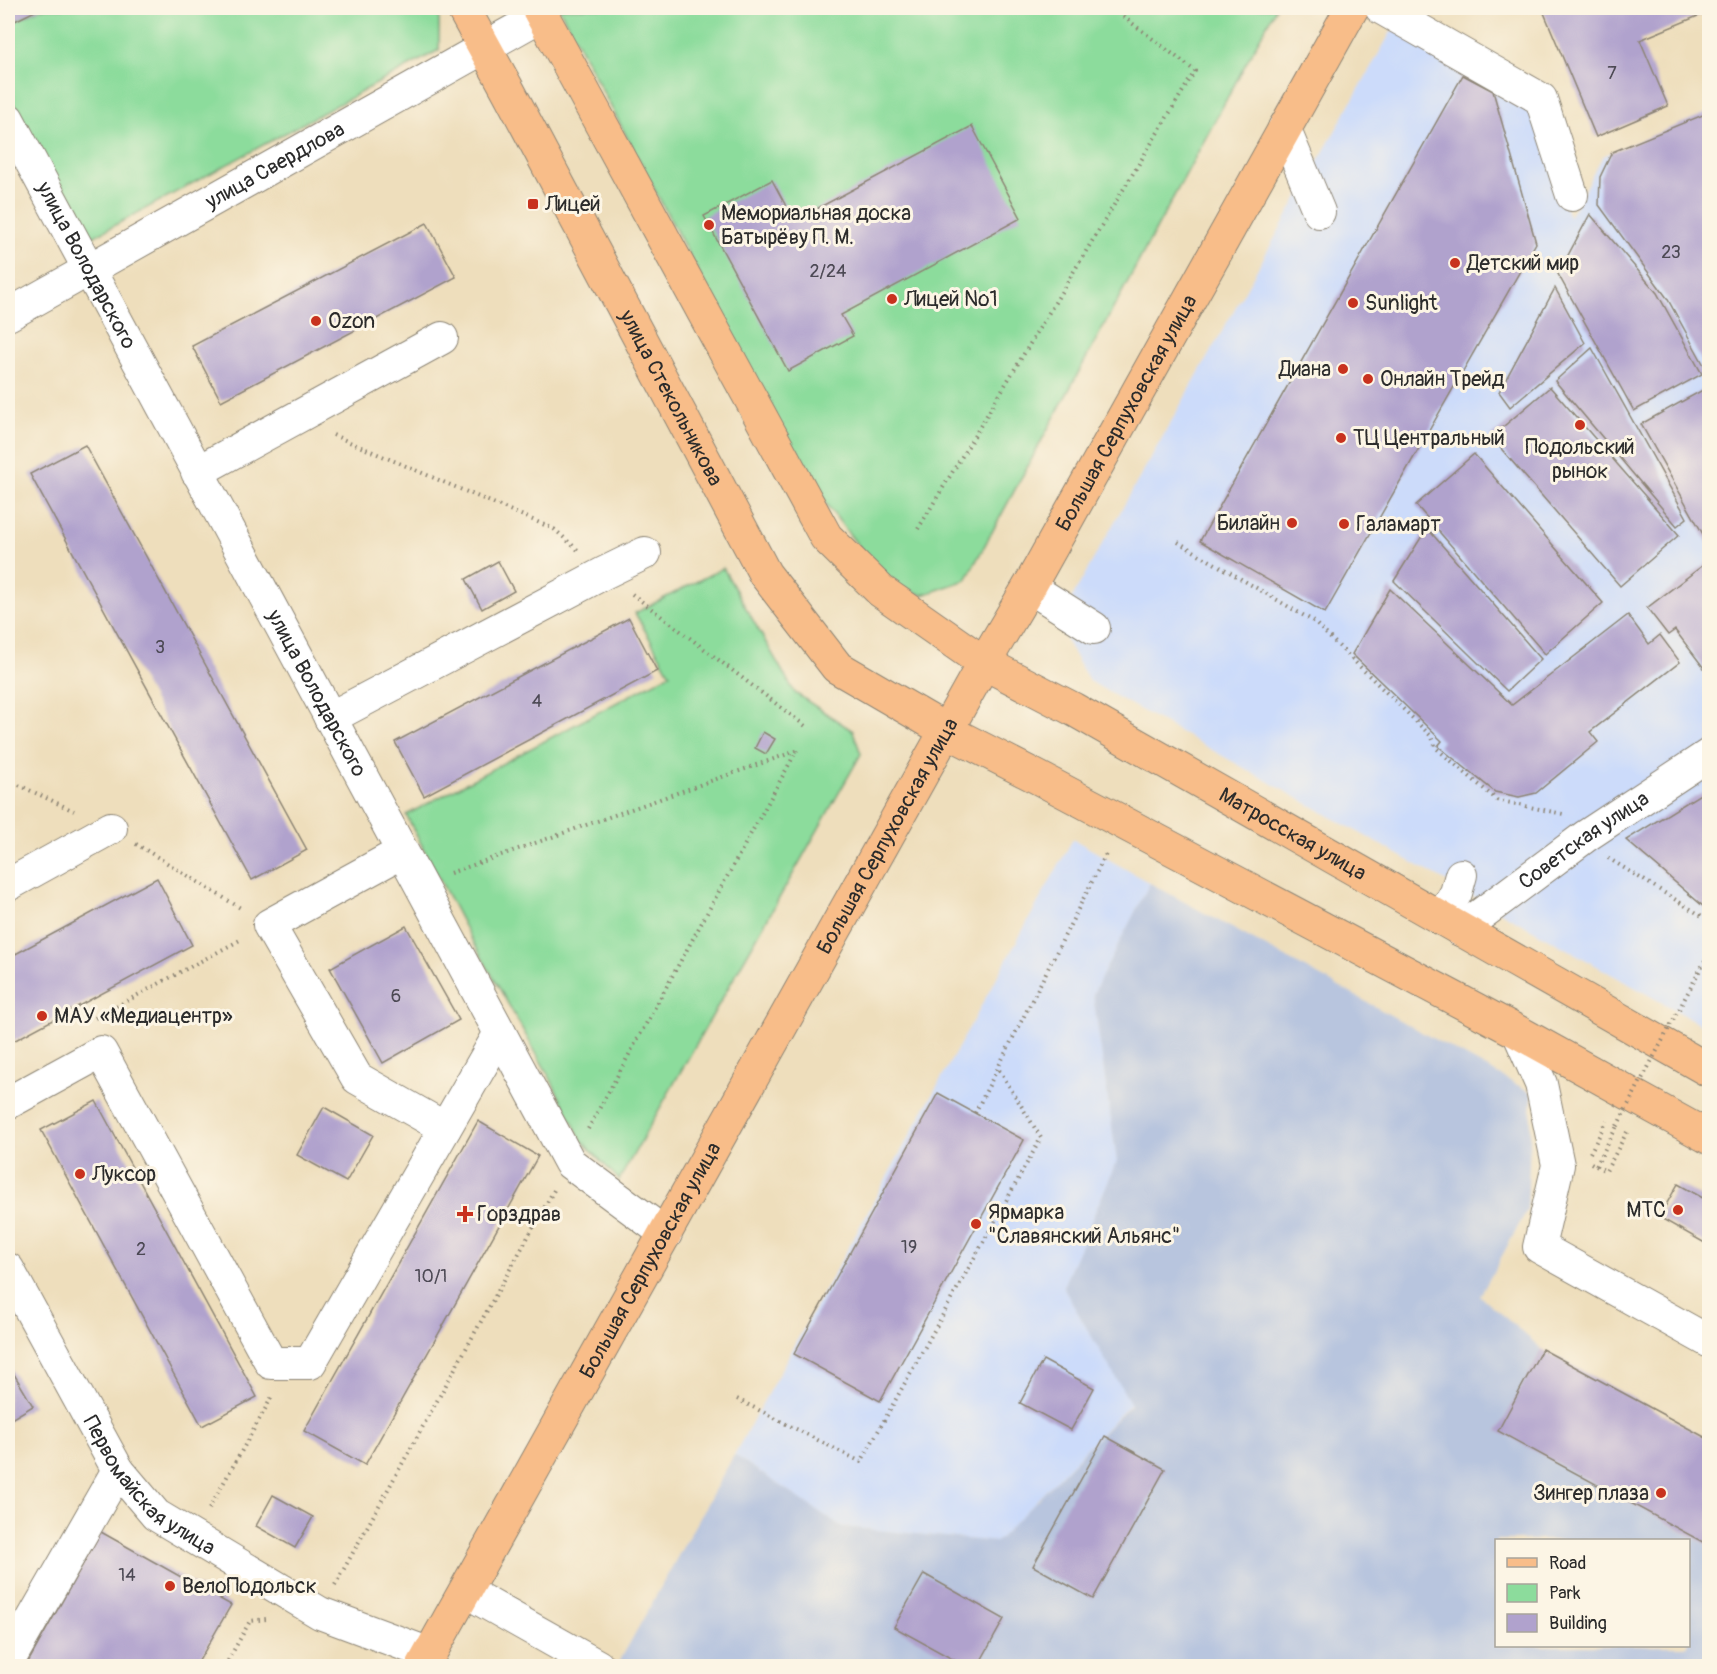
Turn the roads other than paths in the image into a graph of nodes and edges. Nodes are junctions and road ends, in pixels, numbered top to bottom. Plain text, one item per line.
1 (463, 8) edge
2 (1352, 8) edge
3 (1381, 8) edge
4 (540, 11) edge
5 (484, 48) junction
6 (8, 119) edge
7 (1284, 128) junction
8 (1572, 195) dead end
9 (1319, 212) dead end
10 (89, 270) junction
11 (8, 315) edge
12 (441, 338) dead end
13 (197, 472) junction
14 (645, 553) dead end
15 (1029, 587) junction
16 (1094, 628) dead end
17 (984, 663) junction
18 (330, 718) junction
19 (947, 731) junction
20 (1710, 754) edge
21 (111, 828) road end
22 (402, 852) junction
23 (1461, 875) dead end
24 (8, 885) edge
25 (1520, 887) junction
26 (1450, 925) junction
27 (1490, 947) junction
28 (1518, 1032) junction
29 (500, 1034) junction
30 (1710, 1071) edge
31 (8, 1103) edge
32 (445, 1128) junction
33 (1710, 1138) edge
34 (666, 1234) junction
35 (8, 1269) edge
36 (1710, 1342) edge
37 (118, 1470) junction
38 (465, 1591) junction
39 (426, 1660) edge
40 (8, 1662) edge
41 (598, 1666) edge

1 - 5 main road, улица Стекольникова
2 - 7 main road, Большая Серпуховская улица
3 - 8 street
4 - 5 street, улица Свердлова
4 - 17 main road, Матросская улица
5 - 10 street, улица Свердлова
5 - 19 main road, улица Стекольникова
6 - 10 street, улица Володарского
7 - 9 street
7 - 15 main road, Большая Серпуховская улица
10 - 11 street, улица Свердлова
10 - 13 street, улица Володарского
12 - 13 street
13 - 18 street, улица Володарского
14 - 18 street
15 - 16 street
15 - 17 main road, Большая Серпуховская улица
17 - 19 main road, Большая Серпуховская улица
17 - 26 main road, Матросская улица
18 - 22 street, улица Володарского
19 - 28 main road
19 - 34 main road, Большая Серпуховская улица
20 - 25 street, Советская улица
21 - 24 street
22 - 29 street, улица Володарского
22 - 32 street
23 - 26 street
25 - 26 street, Советская улица
25 - 27 street
26 - 27 main road, Матросская улица
27 - 30 main road, Матросская улица
28 - 33 main road
28 - 36 street
29 - 32 street
29 - 34 street, улица Володарского
31 - 32 street
34 - 38 main road, Большая Серпуховская улица
35 - 37 street, Первомайская улица
37 - 39 street, Первомайская улица
37 - 40 street
38 - 39 main road, Большая Серпуховская улица
38 - 41 street

